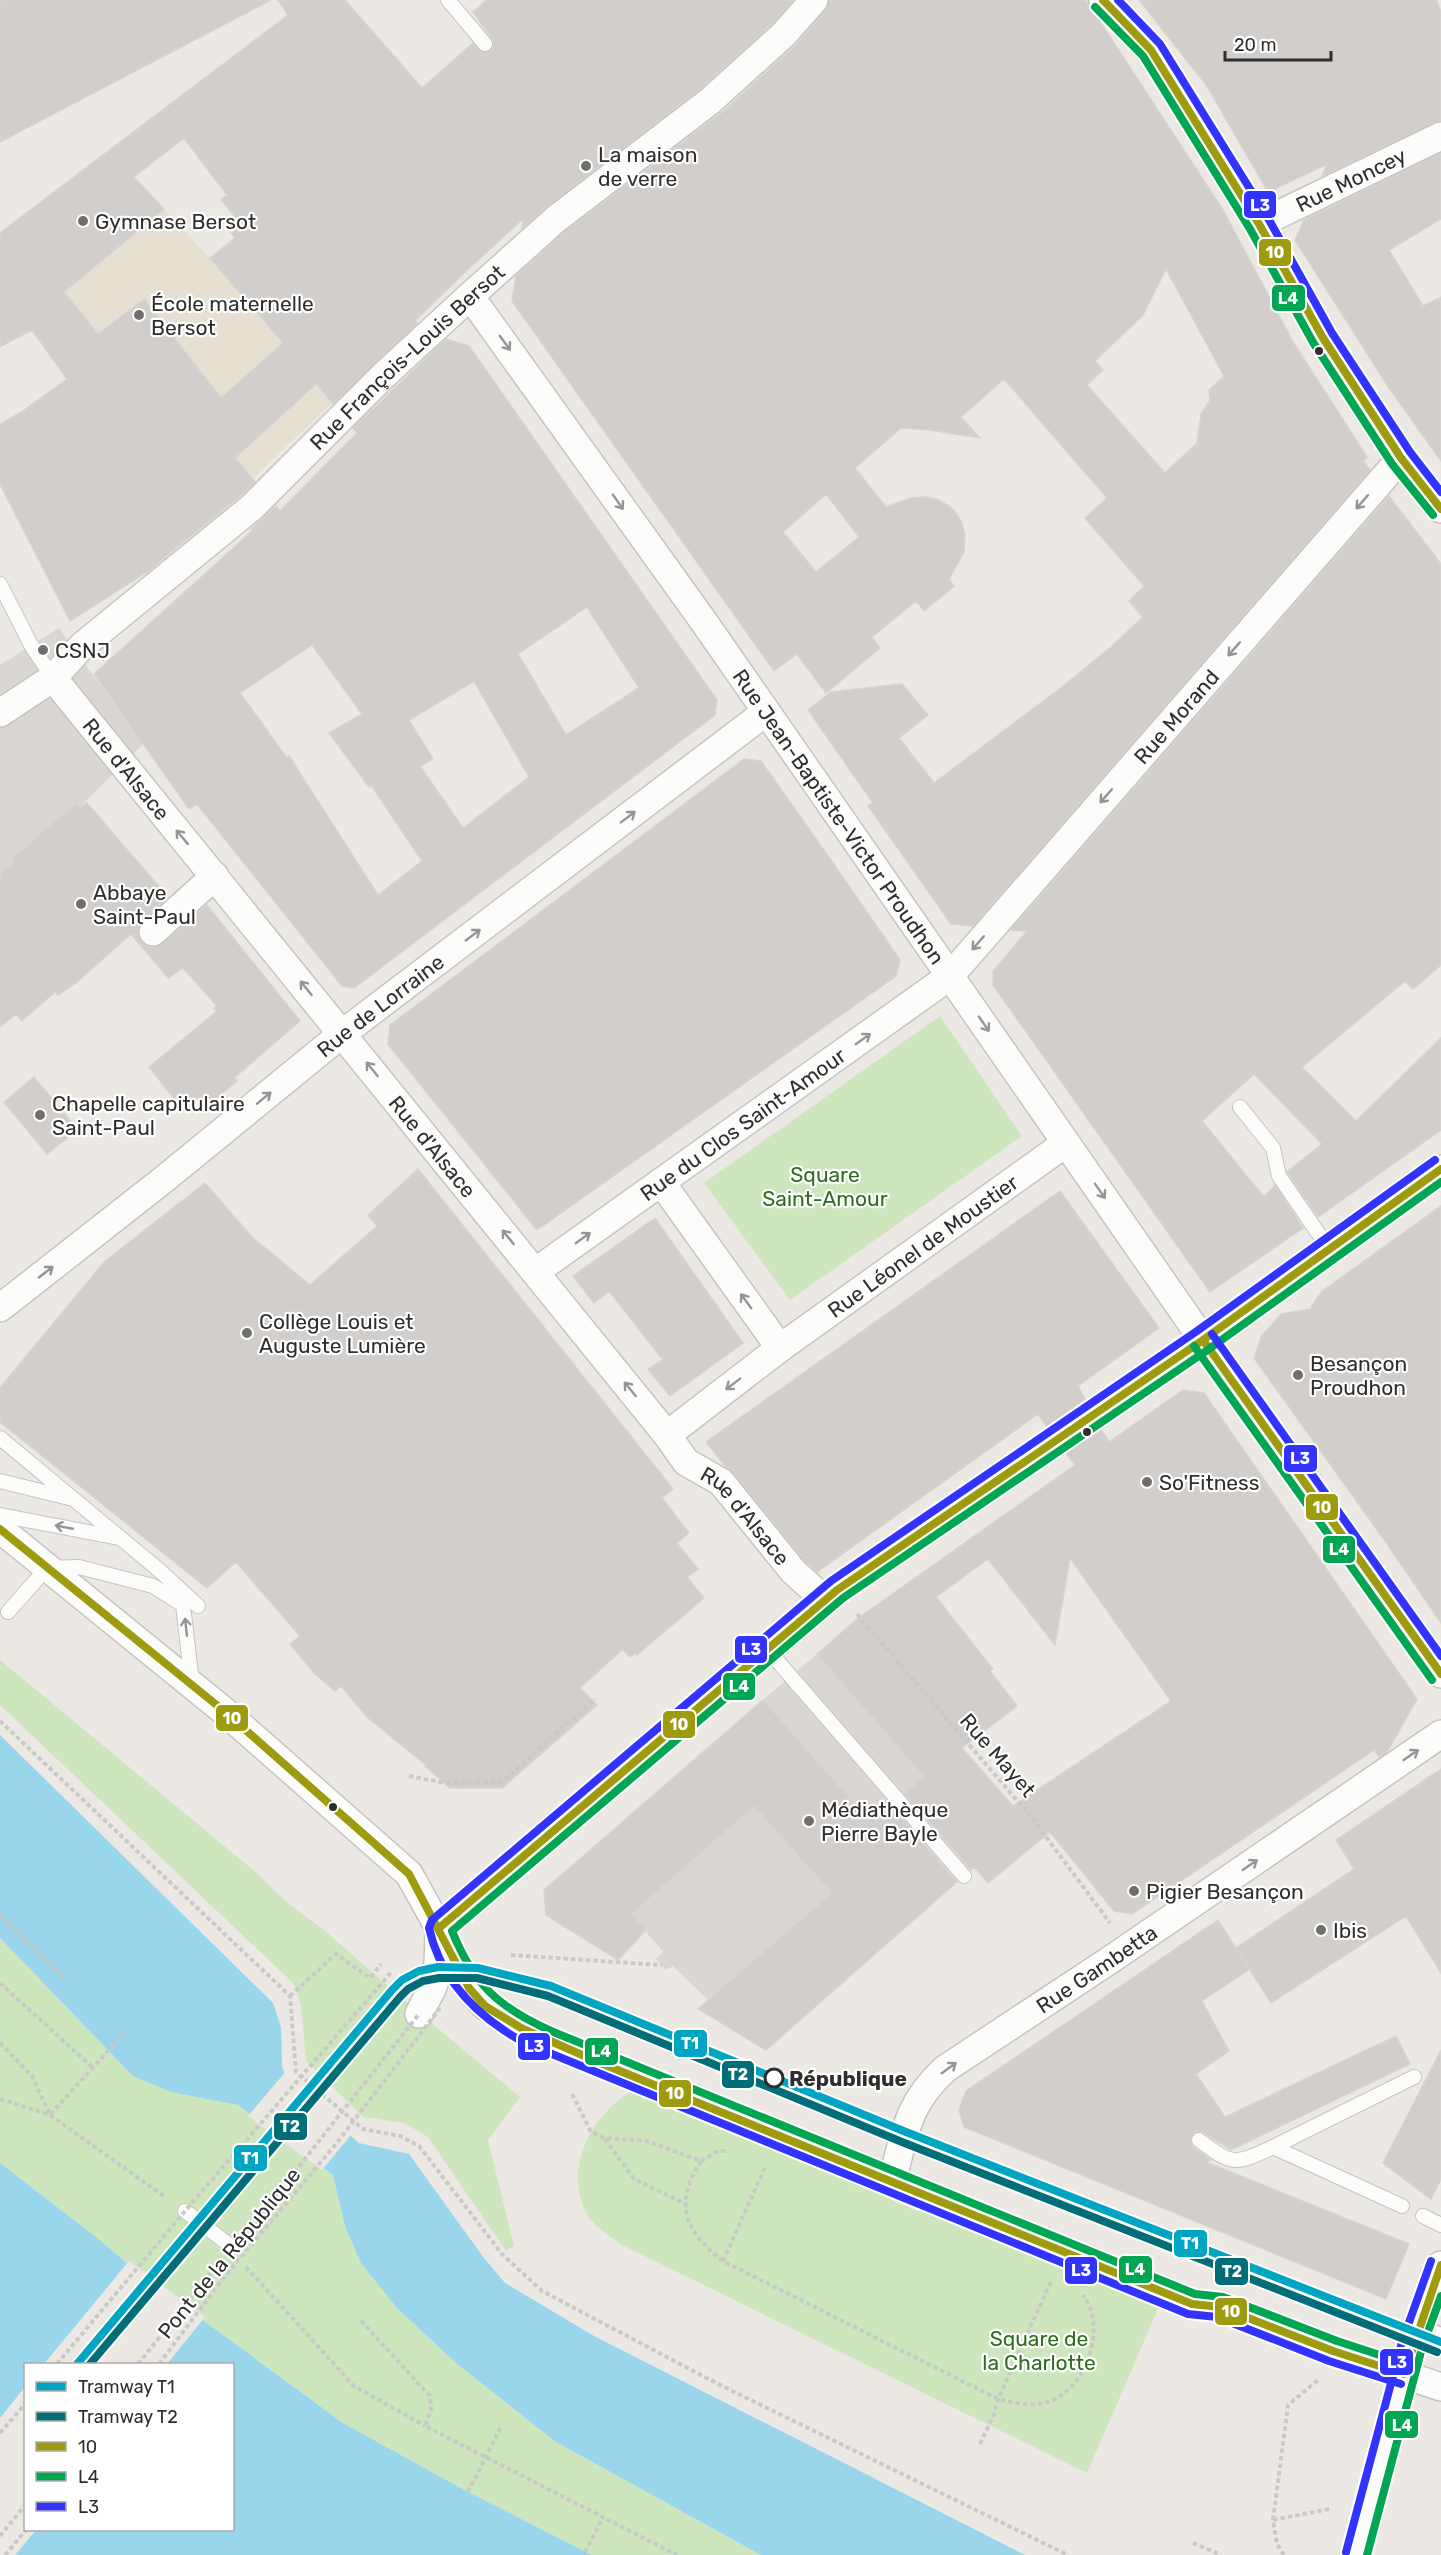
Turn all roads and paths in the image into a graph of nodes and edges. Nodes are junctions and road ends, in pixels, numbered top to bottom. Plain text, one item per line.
1 (448, 0) edge
2 (814, 0) edge
3 (1103, 0) edge
4 (485, 44) dead end
5 (1441, 136) edge
6 (1259, 224) junction
7 (470, 296) junction
8 (1401, 458) junction
9 (1441, 509) edge
10 (0, 584) edge
11 (53, 678) junction
12 (766, 712) junction
13 (0, 713) edge
14 (215, 876) junction
15 (153, 932) dead end
16 (950, 976) junction
17 (343, 1033) junction
18 (1240, 1107) dead end
19 (1066, 1143) junction
20 (1441, 1169) edge
21 (661, 1182) junction
22 (1329, 1249) junction
23 (535, 1272) junction
24 (0, 1308) edge
25 (1203, 1340) junction
26 (780, 1348) junction
27 (667, 1435) junction
28 (0, 1438) edge
29 (0, 1450) edge
30 (22, 1456) junction
31 (0, 1481) edge
32 (74, 1500) junction
33 (0, 1515) edge
34 (0, 1529) edge
35 (122, 1538) junction
36 (47, 1568) junction
37 (166, 1576) junction
38 (831, 1595) junction
39 (183, 1605) junction
40 (198, 1606) dead end
41 (8, 1612) dead end
42 (767, 1649) junction
43 (1441, 1674) edge
44 (192, 1685) junction
45 (595, 1699) dead end
46 (0, 1721) edge
47 (1441, 1734) edge
48 (409, 1776) dead end
49 (964, 1876) dead end
50 (0, 1915) edge
51 (439, 1928) junction
52 (1128, 1948) junction
53 (511, 1955) dead end
54 (381, 1964) dead end
55 (662, 1965) dead end
56 (391, 1972) dead end
57 (65, 1979) dead end
58 (0, 1983) edge
59 (290, 1996) junction
60 (430, 2011) junction
61 (126, 2031) dead end
62 (0, 2043) edge
63 (92, 2067) junction
64 (1414, 2077) dead end
65 (572, 2094) dead end
66 (0, 2099) edge
67 (50, 2115) junction
68 (604, 2138) junction
69 (1199, 2140) dead end
70 (1273, 2147) junction
71 (736, 2150) dead end
72 (770, 2156) dead end
73 (701, 2161) junction
74 (892, 2181) junction
75 (166, 2197) dead end
76 (686, 2204) junction
77 (1402, 2206) dead end
78 (181, 2208) junction
79 (1423, 2216) dead end
80 (1441, 2225) edge
81 (230, 2254) junction
82 (723, 2261) junction
83 (1055, 2273) dead end
84 (1438, 2278) edge
85 (1080, 2290) dead end
86 (361, 2321) dead end
87 (1416, 2332) junction
88 (1441, 2342) edge
89 (58, 2363) edge
90 (139, 2363) edge
91 (160, 2363) edge
92 (1404, 2374) junction
93 (1323, 2376) dead end
94 (1441, 2387) edge
95 (998, 2399) junction
96 (24, 2405) edge
97 (425, 2426) junction
98 (501, 2427) dead end
99 (0, 2433) edge
100 (980, 2444) dead end
101 (486, 2458) junction
102 (468, 2492) dead end
103 (24, 2506) edge
104 (1329, 2510) dead end
105 (603, 2517) junction
106 (1273, 2520) junction
107 (24, 2531) edge
108 (0, 2536) edge
109 (1193, 2543) dead end
110 (585, 2552) dead end
111 (5, 2555) edge
112 (677, 2555) edge
113 (1068, 2555) edge
114 (1221, 2555) edge
115 (1284, 2555) edge
116 (1356, 2555) edge

1 - 4 lane
2 - 7 street, Rue François-Louis Bersot
3 - 6 street
5 - 6 street, Rue Moncey
6 - 8 street
7 - 11 street, Rue François-Louis Bersot
7 -> 12 street, Rue Jean-Baptiste-Victor Proudhon
8 - 9 street
8 -> 16 street, Rue Morand
10 - 11 lane
11 - 13 street, Rue François-Louis Bersot
14 -> 11 street, Rue d'Alsace
12 - 16 street, Rue Jean-Baptiste-Victor Proudhon
17 -> 12 street, Rue de Lorraine
14 - 15 street
17 -> 14 street, Rue d'Alsace
16 -> 19 street, Rue Jean-Baptiste-Victor Proudhon
21 -> 16 street, Rue du Clos Saint-Amour
23 -> 17 street, Rue d'Alsace
24 -> 17 street, Rue de Lorraine
18 - 22 lane
19 -> 25 street, Rue Jean-Baptiste-Victor Proudhon
19 - 26 street, Rue Léonel de Moustier
20 - 22 street
23 -> 21 street, Rue du Clos Saint-Amour
26 -> 21 street
22 - 25 street
27 -> 23 street, Rue d'Alsace
25 - 38 street
25 - 43 street, Rue Jean-Baptiste-Victor Proudhon
26 -> 27 street, Rue Léonel de Moustier
27 - 38 street, Rue d'Alsace
28 - 30 lane
29 - 30 lane
30 - 32 lane
31 - 32 lane
32 - 35 lane
35 -> 33 lane
34 - 36 street
35 - 37 lane
36 - 39 lane
36 - 41 lane
36 - 44 street
37 - 39 lane
37 - 40 lane
38 - 42 street
38 - 52 path, Rue Mayet
44 -> 39 lane
42 - 49 lane
42 - 51 street
44 - 51 street
45 - 48 path
46 - 59 path
52 -> 47 street, Rue Gambetta
50 - 57 path
51 - 60 street
51 - 74 street
74 -> 52 street, Rue Gambetta
53 - 55 path
54 - 59 path
56 - 78 path, bridge
58 - 63 path
59 - 113 path
60 - 81 path, Pont de la République, bridge
60 - 81 path, bridge
61 - 63 path
62 - 67 path
63 - 67 path
64 - 70 lane
65 - 68 path
66 - 67 path
67 - 75 path
68 - 73 path
68 - 76 path
69 - 70 lane
70 - 77 lane
71 - 73 path
72 - 82 path
73 - 76 path
74 - 92 street
76 - 82 path
78 - 81 lane
78 - 89 path, bridge
79 - 80 lane
81 - 90 path, Pont de la République
81 - 91 path, bridge
81 - 97 path
82 - 95 path
83 - 95 path
84 - 87 street
85 - 95 path
86 - 97 path
87 - 88 street
87 - 92 street
92 - 94 street
92 - 116 street
93 - 106 path
95 - 100 path
96 - 99 path
97 - 101 path
98 - 101 path
101 - 102 path
101 - 105 path
103 - 108 path
104 - 106 path
105 - 110 path
105 - 112 path
106 - 115 path
107 - 111 path
109 - 114 path

